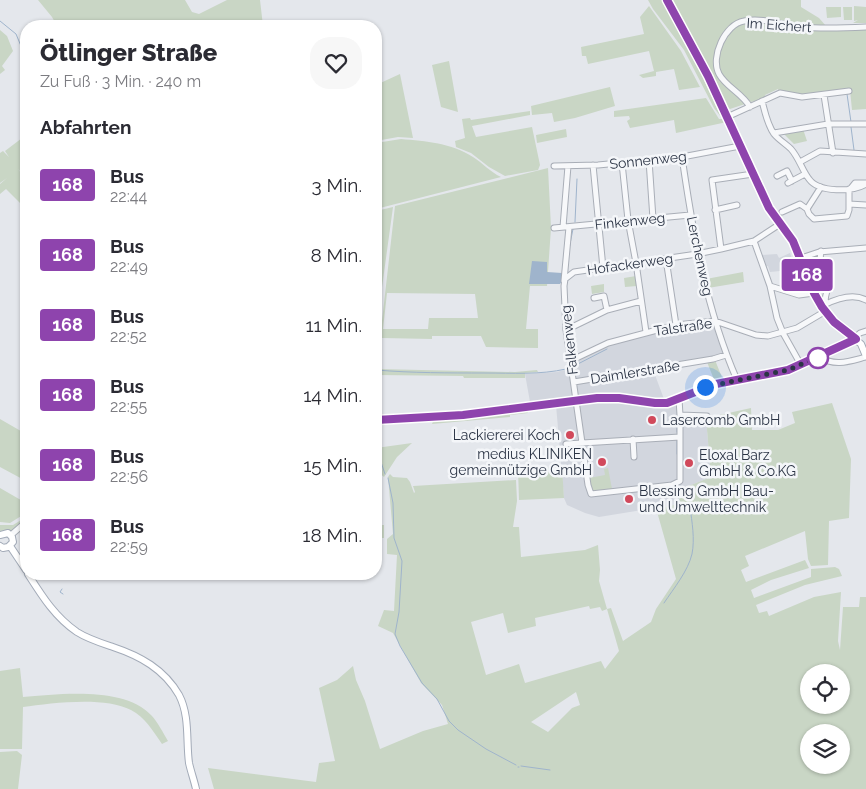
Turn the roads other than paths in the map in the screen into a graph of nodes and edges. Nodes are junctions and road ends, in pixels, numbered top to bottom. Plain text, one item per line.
1 (666, 0) edge
2 (866, 27) edge
3 (849, 91) dead end
4 (824, 95) junction
5 (762, 101) junction
6 (748, 108) junction
7 (726, 115) junction
8 (828, 124) junction
9 (866, 124) edge
10 (774, 134) junction
11 (740, 146) junction
12 (833, 153) junction
13 (866, 154) edge
14 (682, 157) junction
15 (649, 160) junction
16 (622, 162) junction
17 (800, 162) junction
18 (594, 165) junction
19 (554, 166) dead end
20 (568, 166) junction
21 (753, 174) junction
22 (805, 174) junction
23 (777, 176) dead end
24 (866, 184) edge
25 (821, 187) junction
26 (850, 189) junction
27 (850, 204) junction
28 (737, 205) dead end
29 (866, 205) edge
30 (807, 209) junction
31 (715, 210) junction
32 (782, 212) dead end
33 (690, 216) junction
34 (653, 218) junction
35 (628, 220) junction
36 (600, 224) junction
37 (780, 224) junction
38 (566, 227) junction
39 (554, 228) dead end
40 (754, 240) junction
41 (866, 248) edge
42 (721, 249) junction
43 (821, 251) junction
44 (697, 254) junction
45 (666, 258) junction
46 (800, 258) junction
47 (636, 263) junction
48 (603, 268) junction
49 (565, 279) joint
50 (564, 286) junction
51 (770, 286) junction
52 (814, 293) junction
53 (594, 298) dead end
54 (866, 300) edge
55 (641, 301) junction
56 (824, 308) junction
57 (607, 310) junction
58 (714, 321) junction
59 (676, 325) junction
60 (566, 330) junction
61 (646, 332) junction
62 (866, 332) edge
63 (783, 333) junction
64 (856, 339) junction
65 (726, 355) junction
66 (820, 356) junction
67 (866, 356) edge
68 (570, 361) junction
69 (801, 365) junction
70 (737, 380) junction
71 (574, 382) junction
72 (679, 399) junction
73 (576, 400) junction
74 (680, 415) junction
75 (707, 416) dead end
76 (382, 420) edge
77 (680, 437) junction
78 (633, 439) junction
79 (581, 442) junction
80 (566, 444) dead end
81 (634, 457) dead end
82 (20, 527) edge
83 (0, 535) edge
84 (11, 535) junction
85 (0, 546) edge
86 (10, 546) junction
87 (20, 561) edge
88 (32, 580) edge
89 (196, 789) edge

1 - 7 main road
2 - 6 street, Im Eichert
3 - 4 street
4 - 5 street
4 - 8 street
5 - 6 street
5 - 10 street
6 - 7 street
7 - 11 main road
8 - 9 street
8 - 10 street
8 - 12 street
10 - 17 street
11 - 14 street, Sonnenweg
11 - 21 main road
12 - 13 street
12 - 17 street
14 - 15 street, Sonnenweg
14 - 33 street, Lerchenweg
15 - 16 street, Sonnenweg
15 - 34 street
16 - 18 street, Sonnenweg
16 - 35 street
17 - 22 street
18 - 20 street, Sonnenweg
18 - 36 street
19 - 20 street, Sonnenweg
20 - 38 street
21 - 31 street
21 - 37 main road
22 - 23 street
22 - 25 street
24 - 26 street
25 - 26 street
25 - 30 street
26 - 27 street
27 - 29 street
27 - 30 street
28 - 31 street
30 - 32 street
31 - 42 street
33 - 34 street, Finkenweg
33 - 44 street, Lerchenweg
34 - 35 street, Finkenweg
35 - 36 street, Finkenweg
35 - 47 street
36 - 38 street, Finkenweg
36 - 48 street
37 - 40 street, Hofackerweg
37 - 46 main road
38 - 39 street, Finkenweg
38 - 50 street
40 - 42 street, Hofackerweg
40 - 51 street
41 - 43 street
42 - 44 street, Hofackerweg
43 - 46 street
43 - 56 street
44 - 45 street, Hofackerweg
44 - 58 street, Lerchenweg
45 - 47 street, Hofackerweg
45 - 59 street
46 - 52 main road
47 - 48 street, Hofackerweg
47 - 55 street
48 - 49 street, Hofackerweg
49 - 50 street, Falkenweg
50 - 60 street, Falkenweg
51 - 52 street
51 - 63 street
52 - 56 main road
53 - 57 street
54 - 56 street, Talstraße
55 - 57 street
55 - 61 street
56 - 63 street, Talstraße
56 - 64 main road
57 - 60 street
58 - 59 street, Talstraße
58 - 63 street, Talstraße
58 - 65 street, Lerchenweg
59 - 61 street, Talstraße
60 - 68 street, Falkenweg
61 - 68 street, Talstraße
62 - 64 street
63 - 69 street
64 - 66 street
64 - 67 main road
65 - 70 street, Lerchenweg
65 - 71 street, Daimlerstraße
66 - 67 street
66 - 69 street
68 - 71 street, Falkenweg
69 - 70 street
70 - 72 street
71 - 73 street, Falkenweg
72 - 73 street
72 - 74 street
73 - 76 street
73 - 79 street, Falkenweg
74 - 75 street
74 - 77 street
77 - 78 street
77 - 79 street, Falkenweg
78 - 79 street
78 - 81 street
79 - 80 street
82 - 84 street
83 - 84 main road
84 - 86 main road
85 - 86 main road
86 - 87 main road
88 - 89 main road

